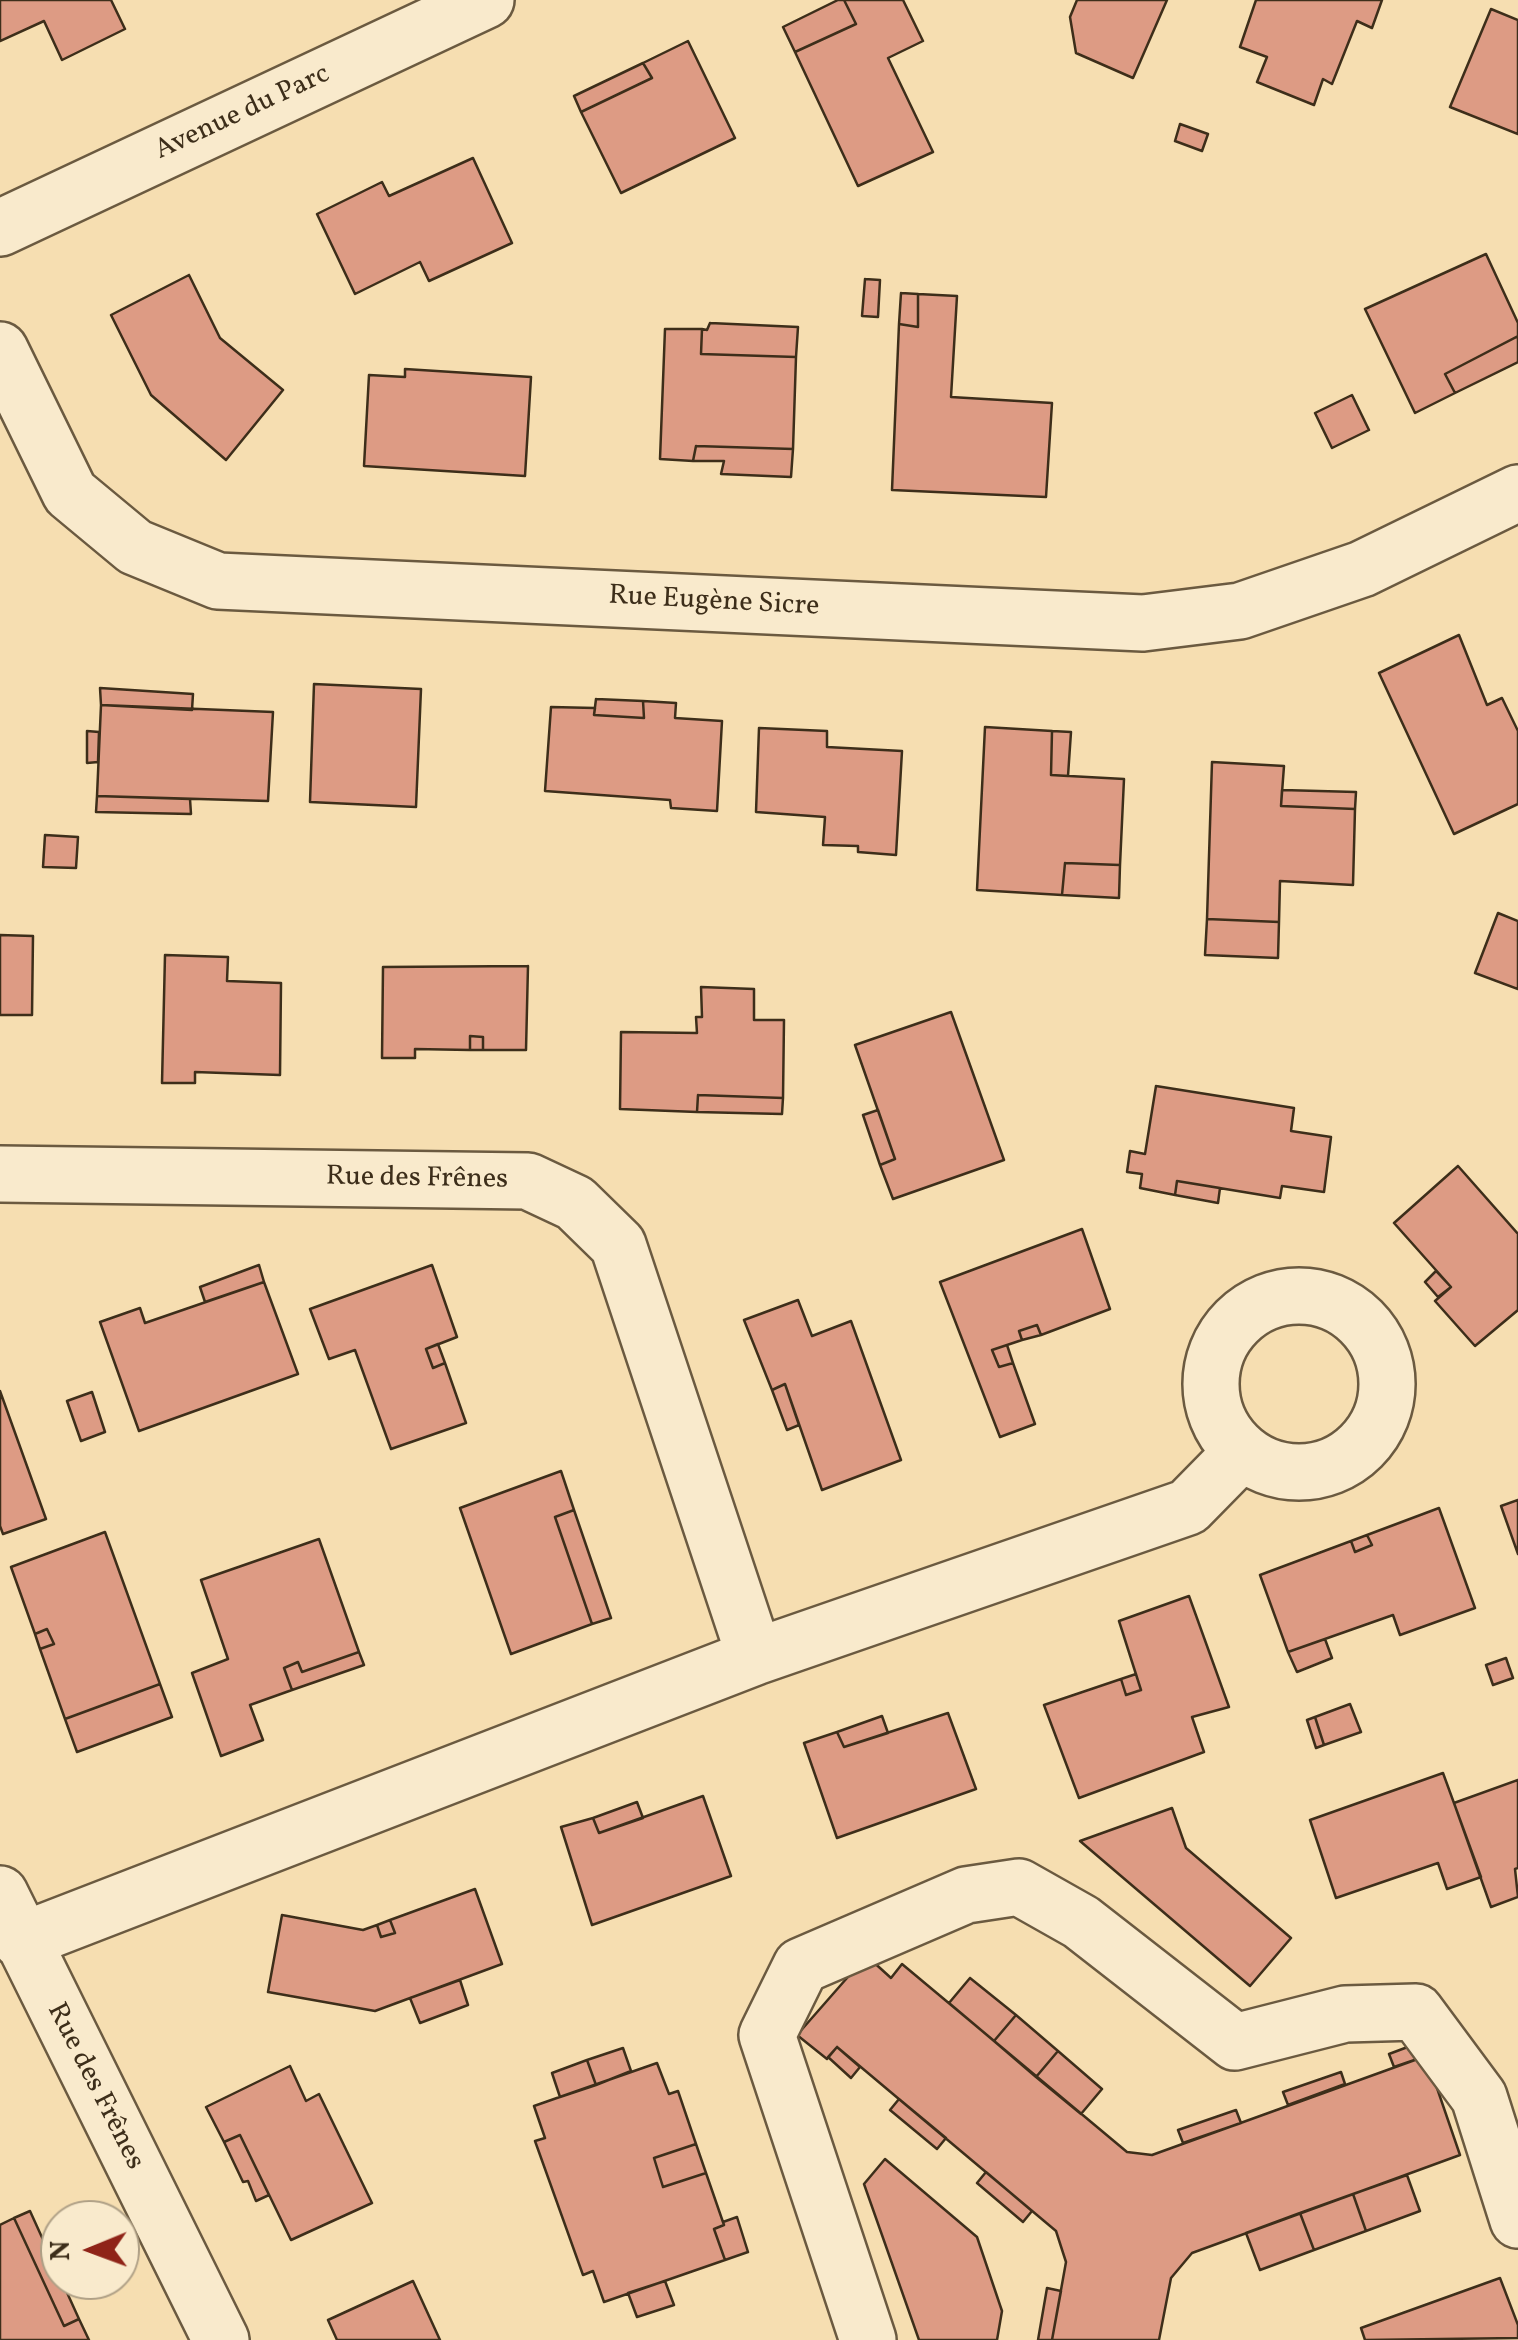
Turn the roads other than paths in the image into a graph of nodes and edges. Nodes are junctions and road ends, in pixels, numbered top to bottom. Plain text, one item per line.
1 (486, 0) edge
2 (0, 228) edge
3 (0, 350) edge
4 (1518, 493) edge
5 (0, 1174) edge
6 (1242, 1452) dead end
7 (755, 1657) junction
8 (10, 1918) edge
9 (1498, 2090) edge
10 (1518, 2220) edge
11 (221, 2340) edge
12 (868, 2340) edge

1 - 2 street, Avenue du Parc
3 - 4 street, Rue Eugène Sicre
5 - 7 street, Rue des Frênes
6 - 7 street, Rue des Frênes
7 - 8 street, Rue des Frênes
8 - 11 street, Rue des Frênes
9 - 10 street
9 - 12 street

